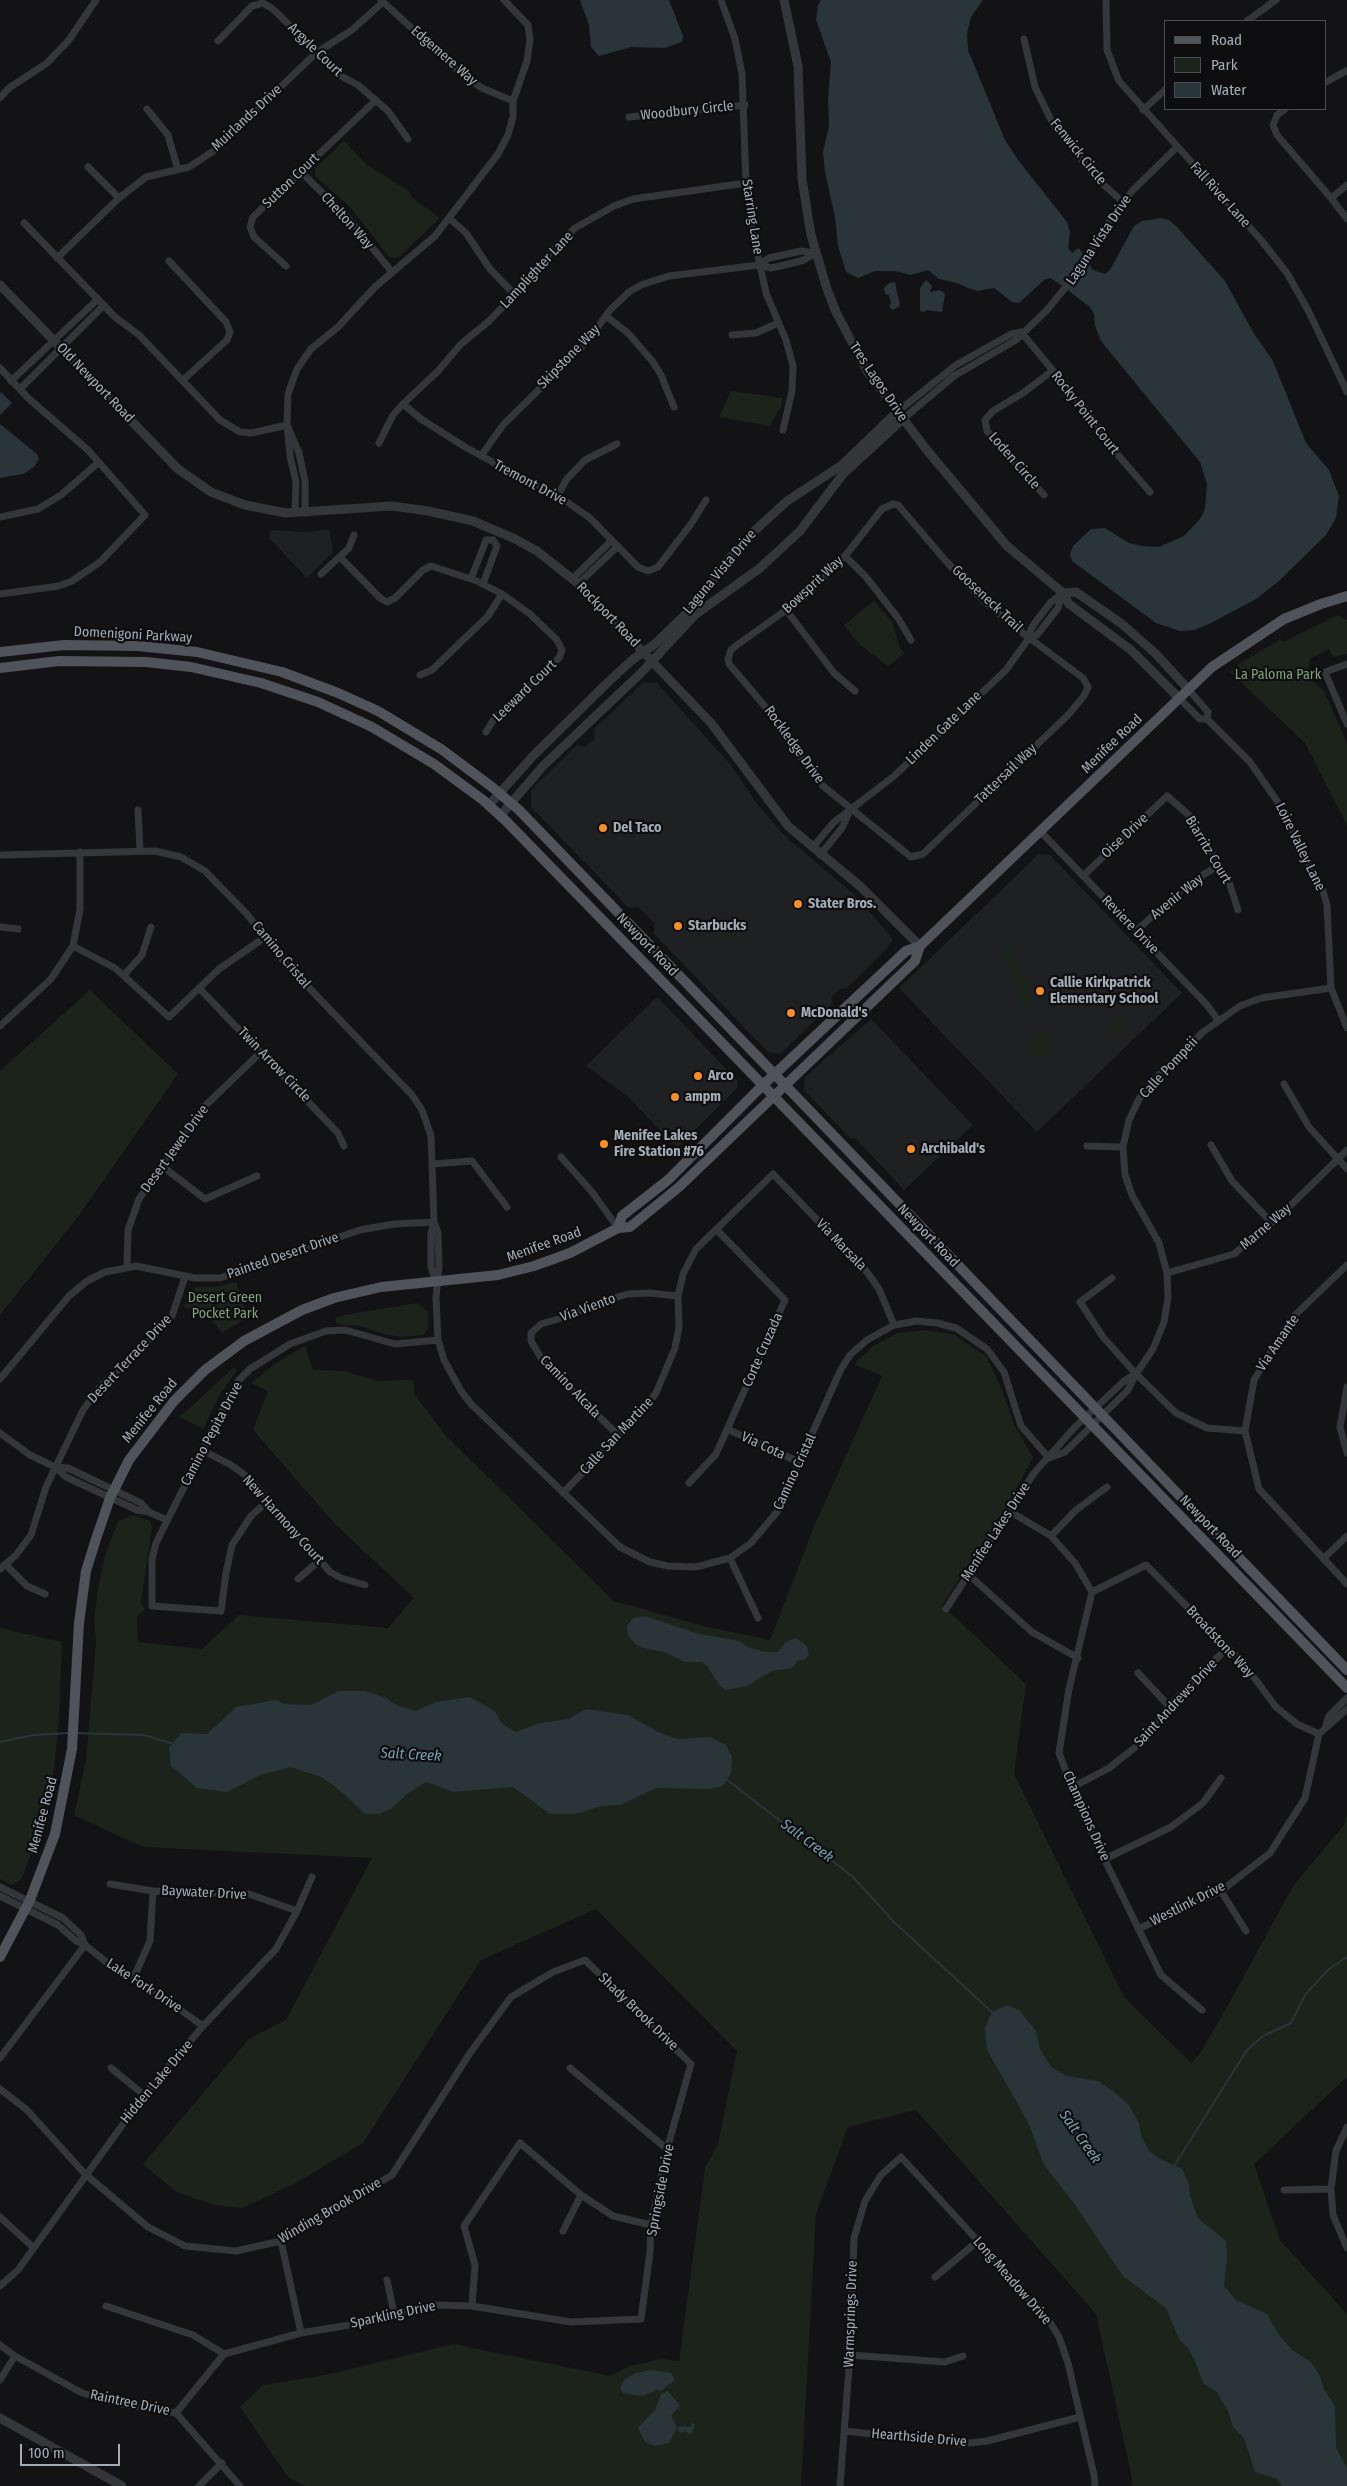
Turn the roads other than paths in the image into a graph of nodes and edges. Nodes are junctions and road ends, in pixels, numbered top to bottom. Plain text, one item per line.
1 (96, 0) edge
2 (504, 0) edge
3 (721, 0) edge
4 (784, 0) edge
5 (1106, 0) edge
6 (1276, 0) edge
7 (382, 1) edge
8 (1248, 20) edge
9 (1024, 39) dead end
10 (218, 41) dead end
11 (316, 53) junction
12 (1346, 71) dead end
13 (1327, 81) edge
14 (1164, 91) edge
15 (0, 98) edge
16 (376, 100) junction
17 (514, 101) junction
18 (745, 105) junction
19 (147, 109) dead end
20 (1143, 110) junction
21 (1284, 110) edge
22 (629, 117) dead end
23 (408, 139) dead end
24 (1177, 147) junction
25 (88, 167) dead end
26 (178, 170) junction
27 (300, 171) junction
28 (746, 183) junction
29 (1347, 185) edge
30 (119, 198) junction
31 (1332, 198) junction
32 (1123, 202) junction
33 (449, 218) junction
34 (1347, 219) edge
35 (24, 223) dead end
36 (815, 253) junction
37 (57, 258) junction
38 (170, 261) dead end
39 (759, 265) junction
40 (286, 266) dead end
41 (392, 272) junction
42 (0, 285) edge
43 (515, 295) junction
44 (98, 299) junction
45 (104, 305) junction
46 (606, 316) junction
47 (74, 322) junction
48 (778, 324) junction
49 (81, 329) junction
50 (1021, 332) junction
51 (732, 335) dead end
52 (53, 340) junction
53 (62, 349) junction
54 (32, 360) junction
55 (0, 368) edge
56 (41, 369) junction
57 (1052, 371) junction
58 (183, 380) junction
59 (12, 381) junction
60 (20, 389) junction
61 (1347, 392) edge
62 (403, 404) junction
63 (674, 407) dead end
64 (900, 416) junction
65 (286, 425) junction
66 (783, 430) dead end
67 (379, 443) dead end
68 (617, 444) dead end
69 (481, 456) junction
70 (300, 460) junction
71 (99, 462) junction
72 (291, 462) junction
73 (192, 480) joint
74 (1150, 492) dead end
75 (1044, 495) dead end
76 (557, 496) junction
77 (706, 500) dead end
78 (893, 504) joint
79 (295, 513) junction
80 (305, 513) junction
81 (0, 517) edge
82 (497, 530) junction
83 (354, 535) dead end
84 (493, 540) junction
85 (612, 540) junction
86 (618, 546) junction
87 (480, 556) junction
88 (845, 556) junction
89 (340, 557) junction
90 (593, 558) junction
91 (491, 560) junction
92 (600, 564) junction
93 (321, 574) dead end
94 (471, 579) junction
95 (575, 581) junction
96 (483, 584) junction
97 (1063, 593) junction
98 (0, 594) edge
99 (502, 594) junction
100 (1347, 596) edge
101 (786, 611) junction
102 (1029, 638) junction
103 (911, 640) dead end
104 (0, 652) edge
105 (643, 652) junction
106 (728, 659) joint
107 (650, 660) junction
108 (1347, 664) edge
109 (0, 668) edge
110 (420, 675) dead end
111 (1088, 687) joint
112 (1188, 689) junction
113 (856, 691) dead end
114 (1179, 698) junction
115 (1207, 719) junction
116 (1347, 724) edge
117 (486, 732) dead end
118 (499, 792) junction
119 (1167, 796) joint
120 (511, 803) junction
121 (489, 805) junction
122 (138, 810) dead end
123 (850, 810) junction
124 (500, 816) junction
125 (830, 827) junction
126 (1041, 832) junction
127 (838, 833) junction
128 (812, 848) junction
129 (140, 850) junction
130 (80, 852) junction
131 (820, 854) junction
132 (0, 856) edge
133 (917, 857) joint
134 (1219, 865) junction
135 (1083, 876) junction
136 (1238, 910) dead end
137 (0, 927) edge
138 (151, 927) dead end
139 (18, 929) dead end
140 (1136, 931) junction
141 (264, 938) junction
142 (73, 946) junction
143 (920, 946) junction
144 (124, 975) junction
145 (199, 988) junction
146 (1331, 988) junction
147 (1218, 1020) junction
148 (1, 1023) edge
149 (1347, 1028) edge
150 (261, 1052) junction
151 (775, 1075) junction
152 (1284, 1084) dead end
153 (785, 1085) junction
154 (763, 1086) junction
155 (773, 1096) junction
156 (1211, 1145) dead end
157 (344, 1146) dead end
158 (1087, 1146) dead end
159 (1123, 1147) junction
160 (1347, 1150) edge
161 (561, 1157) dead end
162 (1337, 1160) junction
163 (432, 1164) junction
164 (162, 1166) junction
165 (1347, 1169) edge
166 (773, 1174) joint
167 (257, 1176) dead end
168 (507, 1208) dead end
169 (434, 1222) junction
170 (1272, 1223) junction
171 (618, 1228) junction
172 (716, 1229) junction
173 (1347, 1265) edge
174 (127, 1267) junction
175 (1167, 1273) junction
176 (186, 1277) junction
177 (1112, 1278) dead end
178 (436, 1282) junction
179 (678, 1296) junction
180 (894, 1325) junction
181 (531, 1334) joint
182 (438, 1340) junction
183 (1136, 1374) junction
184 (0, 1379) edge
185 (1347, 1388) edge
186 (1098, 1412) junction
187 (1088, 1422) junction
188 (727, 1429) junction
189 (1245, 1431) junction
190 (0, 1432) edge
191 (619, 1436) junction
192 (202, 1450) junction
193 (1347, 1453) edge
194 (1049, 1458) junction
195 (799, 1462) junction
196 (55, 1467) junction
197 (689, 1483) dead end
198 (1108, 1487) dead end
199 (563, 1493) junction
200 (112, 1494) junction
201 (269, 1500) junction
202 (1011, 1512) junction
203 (167, 1520) junction
204 (1051, 1536) junction
205 (1347, 1536) edge
206 (730, 1558) junction
207 (1324, 1558) junction
208 (319, 1561) junction
209 (3, 1567) edge
210 (969, 1575) junction
211 (298, 1579) dead end
212 (1347, 1584) edge
213 (365, 1585) dead end
214 (1092, 1592) junction
215 (45, 1594) dead end
216 (946, 1609) dead end
217 (758, 1618) dead end
218 (1228, 1647) junction
219 (1078, 1658) junction
220 (1347, 1670) edge
221 (1138, 1673) dead end
222 (1347, 1688) edge
223 (1347, 1698) edge
224 (1169, 1706) junction
225 (1347, 1709) edge
226 (1325, 1728) junction
227 (1319, 1734) junction
228 (1221, 1778) dead end
229 (1071, 1788) junction
230 (1105, 1859) junction
231 (312, 1877) dead end
232 (110, 1884) dead end
233 (0, 1887) edge
234 (153, 1891) junction
235 (1221, 1891) junction
236 (0, 1896) edge
237 (28, 1904) junction
238 (297, 1911) junction
239 (63, 1918) junction
240 (58, 1925) junction
241 (1138, 1929) junction
242 (1246, 1931) dead end
243 (85, 1944) junction
244 (0, 1957) edge
245 (585, 1960) joint
246 (134, 1977) junction
247 (1202, 2010) dead end
248 (203, 2026) junction
249 (0, 2058) edge
250 (691, 2064) joint
251 (111, 2068) dead end
252 (570, 2068) dead end
253 (0, 2089) edge
254 (144, 2095) junction
255 (1347, 2127) edge
256 (667, 2148) junction
257 (901, 2157) joint
258 (85, 2174) junction
259 (1331, 2189) junction
260 (1284, 2190) dead end
261 (581, 2195) junction
262 (0, 2217) edge
263 (651, 2225) junction
264 (562, 2232) dead end
265 (281, 2241) junction
266 (978, 2241) junction
267 (34, 2248) junction
268 (1347, 2248) edge
269 (935, 2277) dead end
270 (387, 2280) dead end
271 (0, 2286) edge
272 (106, 2306) dead end
273 (472, 2306) junction
274 (394, 2313) junction
275 (640, 2319) joint
276 (301, 2333) junction
277 (0, 2345) edge
278 (224, 2354) junction
279 (850, 2354) junction
280 (15, 2356) junction
281 (963, 2356) dead end
282 (0, 2380) edge
283 (176, 2413) junction
284 (1080, 2417) junction
285 (0, 2418) edge
286 (846, 2431) junction
287 (222, 2463) junction
288 (122, 2486) edge
289 (199, 2486) edge
290 (240, 2486) edge
291 (840, 2486) edge
292 (1095, 2486) edge

1 - 15 street
2 - 17 street
3 - 18 street, Starring Lane
4 - 36 street, Tres Lagos Drive
5 - 20 street, Fall River Lane
6 - 8 street
7 - 11 street, Muirlands Drive
7 - 17 street, Edgemere Way
9 - 32 street, Fenwick Circle
10 - 11 street, Argyle Court
11 - 16 street, Argyle Court
11 - 26 street, Muirlands Drive
12 - 13 street
14 - 20 street
16 - 23 street, Argyle Court
16 - 27 street, Sutton Court
17 - 33 street
18 - 22 street, Woodbury Circle
18 - 28 street, Starring Lane
19 - 26 street
20 - 24 street, Fall River Lane
21 - 31 street
24 - 32 street, Laguna Vista Drive
24 - 61 street, Fall River Lane
25 - 30 street
26 - 30 street, Muirlands Drive
27 - 40 street, Sutton Court
27 - 41 street, Chelton Way
28 - 39 street, Starring Lane
28 - 43 street, Lamplighter Lane
29 - 31 street
30 - 37 street, Muirlands Drive
31 - 34 street
32 - 50 street, Laguna Vista Drive
33 - 41 street
33 - 43 street
35 - 37 street
36 - 39 street, Skipstone Way
36 - 64 street, Tres Lagos Drive
37 - 44 street
38 - 58 street
39 - 46 street, Skipstone Way
39 - 48 street, Starring Lane
41 - 65 street
42 - 52 street, Old Newport Road
43 - 62 street, Lamplighter Lane
44 - 45 street
44 - 47 street
45 - 49 street
45 - 58 street
46 - 63 street
46 - 69 street, Skipstone Way
47 - 49 street
47 - 52 street
48 - 51 street
48 - 66 street, Starring Lane
49 - 53 street
50 - 57 street, Rocky Point Court
50 - 64 street, Laguna Vista Drive
52 - 53 street, Old Newport Road
52 - 54 street
53 - 56 street
53 - 73 street, Old Newport Road
54 - 56 street
54 - 59 street
55 - 59 street
56 - 60 street
57 - 74 street, Rocky Point Court
57 - 75 street, Loden Circle
58 - 65 street
59 - 60 street
60 - 71 street
62 - 67 street, Lamplighter Lane
62 - 69 street, Tremont Drive
64 - 97 street, Tres Lagos Drive
64 - 105 street, Laguna Vista Drive
64 - 107 street, Laguna Vista Drive
65 - 70 street
65 - 72 street
68 - 76 street
69 - 76 street, Tremont Drive
70 - 72 street
70 - 80 street
71 - 81 street
71 - 98 street
72 - 79 street
73 - 79 street, Rockport Road
76 - 85 street, Tremont Drive
77 - 86 street, Tremont Drive
78 - 88 street, Bowsprit Way
78 - 102 street, Gooseneck Trail
79 - 80 street, Rockport Road
80 - 82 street, Rockport Road
82 - 84 street
82 - 95 street, Rockport Road
83 - 89 street
84 - 87 street
84 - 91 street
85 - 86 street, Tremont Drive
85 - 90 street
86 - 92 street
87 - 91 street
87 - 94 street
88 - 101 street, Bowsprit Way
88 - 103 street
89 - 93 street
89 - 94 street
90 - 92 street
90 - 95 street
91 - 96 street
92 - 95 street
94 - 96 street
95 - 105 street, Rockport Road
96 - 99 street
97 - 102 street, Linden Gate Lane
97 - 112 street, Tres Lagos Drive
97 - 114 street, Tres Lagos Drive
99 - 110 street
99 - 117 street, Leeward Court
100 - 112 main road, Menifee Road
101 - 106 street, Bowsprit Way
101 - 113 street
102 - 111 street, Gooseneck Trail
102 - 123 street, Linden Gate Lane
104 - 118 main road, Domenigoni Parkway
105 - 107 street, Rockport Road
105 - 118 street, Laguna Vista Drive
106 - 123 street, Rockledge Drive
107 - 120 street, Laguna Vista Drive
107 - 128 street, Rockport Road
108 - 116 street
109 - 121 main road, Domenigoni Parkway
111 - 133 street, Tattersail Way
112 - 114 main road, Menifee Road
112 - 115 street, Loire Valley Lane
114 - 115 street, Loire Valley Lane
114 - 126 main road, Menifee Road
115 - 146 street, Loire Valley Lane
118 - 120 main road, Newport Road
118 - 121 street, Laguna Vista Drive
119 - 134 street, Biarritz Court
119 - 135 street, Oise Drive
120 - 124 street, Laguna Vista Drive
120 - 151 main road, Newport Road
121 - 124 main road, Newport Road
122 - 129 street
123 - 125 street, Linden Gate Lane
123 - 127 street, Linden Gate Lane
123 - 133 street, Rockledge Drive
124 - 154 main road, Newport Road
125 - 127 street
125 - 128 street, Linden Gate Lane
126 - 135 street, Reviere Drive
126 - 143 main road, Menifee Road
127 - 131 street, Linden Gate Lane
128 - 131 street, Rockport Road
129 - 130 street, Camino Cristal
129 - 141 street, Camino Cristal
130 - 132 street, Camino Cristal
130 - 142 street
131 - 143 street, Rockport Road
134 - 136 street, Biarritz Court
134 - 140 street, Avenir Way
135 - 140 street, Reviere Drive
137 - 139 street
138 - 144 street
140 - 147 street, Reviere Drive
141 - 145 street
141 - 163 street, Camino Cristal
142 - 144 street
142 - 148 street
143 - 151 main road, Menifee Road
143 - 153 main road, Menifee Road
144 - 145 street
145 - 150 street, Twin Arrow Circle
146 - 147 street, Calle Pompeii
146 - 149 street, Loire Valley Lane
147 - 159 street, Calle Pompeii
150 - 157 street, Twin Arrow Circle
150 - 164 street, Desert Jewel Drive
151 - 153 main road, Newport Road
151 - 154 main road, Menifee Road
152 - 162 street
153 - 155 main road, Menifee Road
153 - 186 main road, Newport Road
154 - 155 main road, Newport Road
154 - 171 main road, Menifee Road
155 - 171 main road, Menifee Road
155 - 187 main road, Newport Road
156 - 170 street
158 - 159 street
159 - 175 street, Calle Pompeii
160 - 162 street, Marne Way
161 - 171 street
162 - 165 street
162 - 170 street, Marne Way
163 - 168 street
163 - 169 street, Camino Cristal
164 - 167 street
164 - 174 street, Desert Jewel Drive
166 - 172 street, Calle San Martine
166 - 180 street, Via Marsala
169 - 176 street, Painted Desert Drive
169 - 178 street, Camino Cristal
170 - 175 street, Marne Way
171 - 178 main road, Menifee Road
172 - 179 street, Calle San Martine
172 - 188 street, Corte Cruzada
173 - 189 street, Via Amante
174 - 176 street, Painted Desert Drive
174 - 184 street, Painted Desert Drive
175 - 183 street, Calle Pompeii
176 - 196 street, Desert Terrace Drive
177 - 183 street
178 - 182 street, Camino Cristal
178 - 200 main road, Menifee Road
179 - 181 street, Via Viento
179 - 191 street, Calle San Martine
180 - 194 street, Camino Cristal
180 - 195 street, Camino Cristal
181 - 191 street, Camino Alcala
182 - 192 street, Camino Pepita Drive
182 - 199 street, Camino Cristal
183 - 186 street, Calle Pompeii
183 - 189 street
185 - 193 street
186 - 187 street, Calle Pompeii
186 - 187 street, Menifee Lakes Drive
186 - 220 main road, Newport Road
187 - 194 street, Menifee Lakes Drive
187 - 194 street, Menifee Lakes Drive
187 - 222 main road, Newport Road
188 - 195 street, Via Cota
188 - 197 street, Corte Cruzada
189 - 207 street, Via Amante
190 - 196 street
191 - 199 street, Calle San Martine
192 - 201 street, New Harmony Court
192 - 203 street, Camino Pepita Drive
194 - 202 street, Menifee Lakes Drive
195 - 206 street, Camino Cristal
196 - 200 street
196 - 209 street, Desert Terrace Drive
198 - 204 street
199 - 206 street, Camino Cristal
200 - 203 street
200 - 237 main road, Menifee Road
201 - 203 street, Camino Pepita Drive
201 - 208 street, New Harmony Court
202 - 204 street
202 - 210 street, Menifee Lakes Drive
204 - 214 street
205 - 207 street
206 - 217 street
207 - 212 street, Via Amante
208 - 211 street
208 - 213 street, New Harmony Court
209 - 215 street
210 - 216 street, Menifee Lakes Drive
210 - 219 street
214 - 218 street, Broadstone Way
214 - 219 street, Champions Drive
218 - 224 street, Saint Andrews Drive
218 - 227 street, Broadstone Way
219 - 229 street, Champions Drive
221 - 224 street
223 - 226 street
224 - 229 street, Saint Andrews Drive
225 - 226 street
226 - 227 street
227 - 235 street, Westlink Drive
228 - 230 street
229 - 230 street, Champions Drive
230 - 241 street, Champions Drive
231 - 238 street, Hidden Lake Drive
232 - 234 street, Baywater Drive
233 - 237 street, Lake Fork Drive
234 - 238 street, Baywater Drive
234 - 246 street
235 - 241 street, Westlink Drive
235 - 242 street
236 - 237 street, Lake Fork Drive
237 - 239 street, Lake Fork Drive
237 - 240 street, Lake Fork Drive
237 - 244 main road, Menifee Road
238 - 248 street, Hidden Lake Drive
239 - 240 street
239 - 243 street, Lake Fork Drive
240 - 243 street, Lake Fork Drive
241 - 247 street, Champions Drive
243 - 246 street, Lake Fork Drive
243 - 249 street
245 - 250 street, Shady Brook Drive
245 - 265 street, Winding Brook Drive
246 - 248 street, Lake Fork Drive
248 - 254 street, Hidden Lake Drive
250 - 256 street, Springside Drive
251 - 254 street
252 - 256 street
253 - 258 street, Winding Brook Drive
254 - 258 street, Hidden Lake Drive
255 - 259 street
256 - 263 street, Springside Drive
257 - 266 street, Long Meadow Drive
257 - 279 street, Warmsprings Drive
258 - 265 street, Winding Brook Drive
258 - 267 street, Hidden Lake Drive
259 - 260 street
259 - 268 street
261 - 263 street
261 - 264 street
261 - 273 street
262 - 267 street
263 - 275 street, Springside Drive
265 - 276 street
266 - 269 street
266 - 284 street, Long Meadow Drive
267 - 271 street, Hidden Lake Drive
270 - 274 street
272 - 278 street
273 - 274 street, Sparkling Drive
273 - 275 street, Sparkling Drive
274 - 276 street, Sparkling Drive
276 - 278 street, Sparkling Drive
277 - 280 street, Raintree Drive
278 - 283 street
279 - 281 street
279 - 286 street, Warmsprings Drive
280 - 282 street
280 - 283 street, Raintree Drive
283 - 287 street, Raintree Drive
284 - 286 street, Hearthside Drive
284 - 292 street, Long Meadow Drive
285 - 288 street
286 - 291 street, Warmsprings Drive
287 - 289 street
287 - 290 street, Raintree Drive

